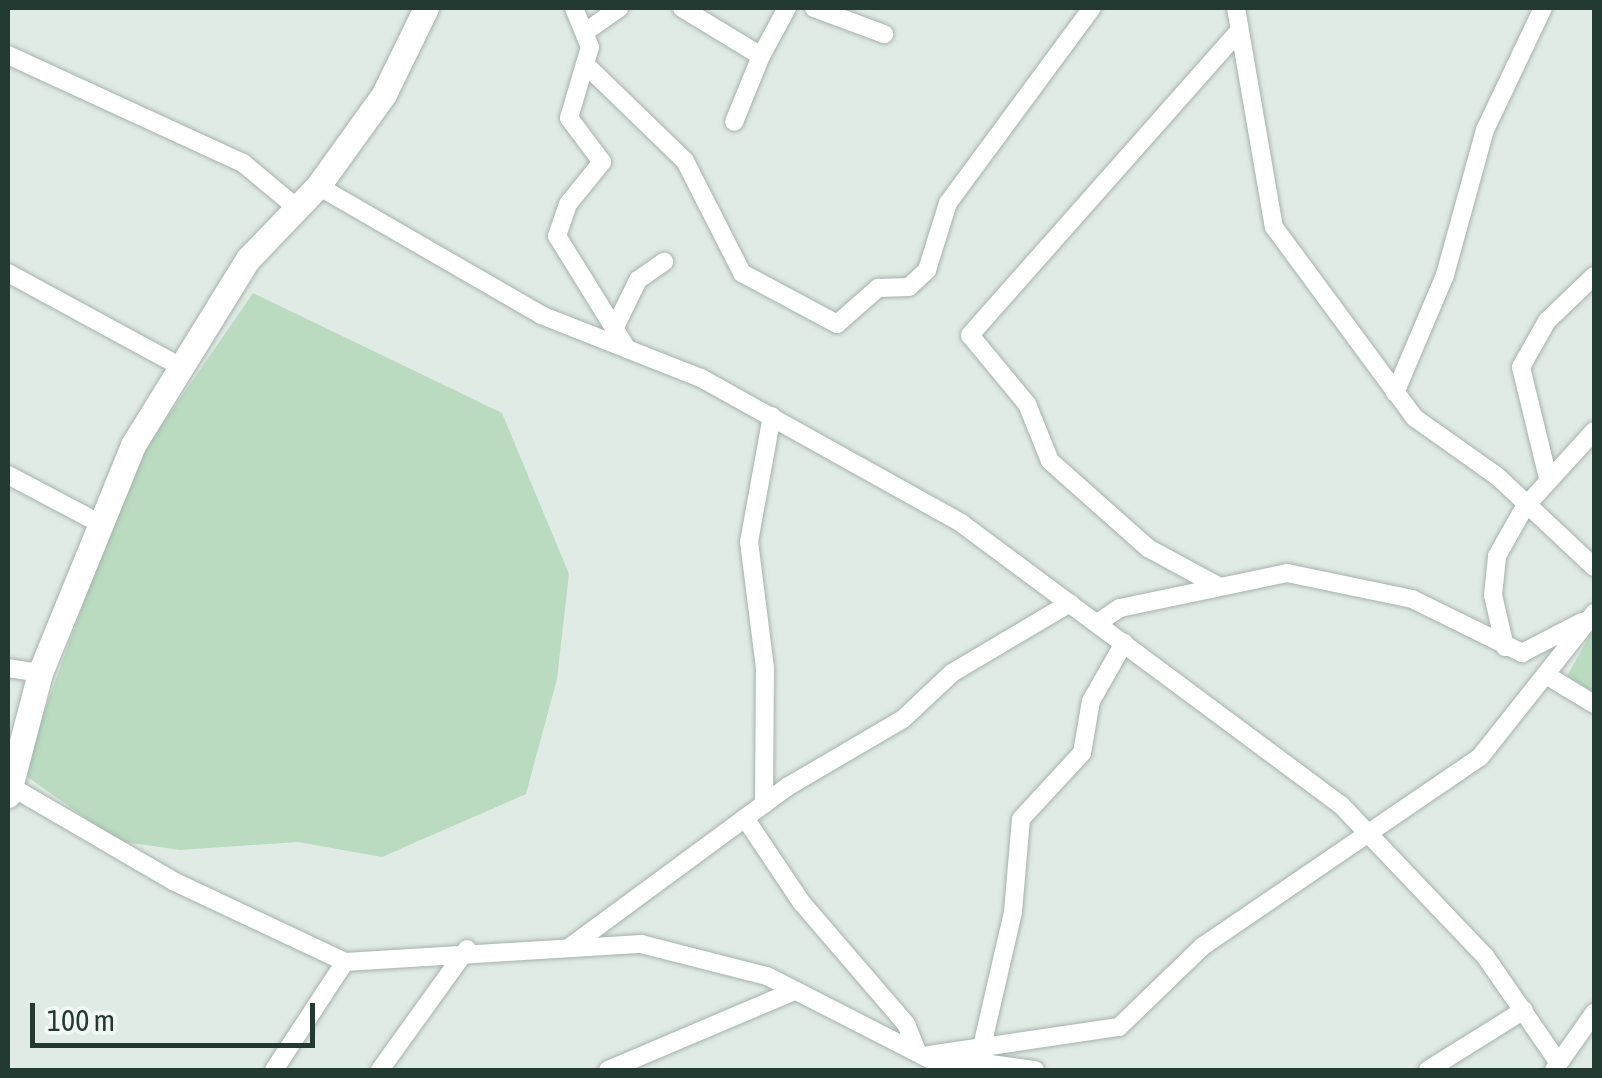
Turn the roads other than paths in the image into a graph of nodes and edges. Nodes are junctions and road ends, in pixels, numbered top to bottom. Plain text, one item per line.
1 (426, 8) edge
2 (574, 8) edge
3 (619, 8) edge
4 (682, 8) edge
5 (787, 8) edge
6 (814, 8) edge
7 (1092, 8) edge
8 (1236, 8) edge
9 (1543, 8) edge
10 (588, 30) junction
11 (1237, 33) junction
12 (884, 34) dead end
13 (8, 55) edge
14 (761, 56) junction
15 (585, 64) junction
16 (734, 122) dead end
17 (318, 186) junction
18 (298, 208) junction
19 (664, 262) dead end
20 (8, 273) edge
21 (1594, 276) edge
22 (614, 329) junction
23 (626, 349) junction
24 (179, 366) junction
25 (1394, 393) junction
26 (772, 416) junction
27 (1594, 431) edge
28 (8, 475) edge
29 (1548, 478) junction
30 (1524, 508) junction
31 (100, 524) junction
32 (1594, 567) edge
33 (1218, 586) junction
34 (1070, 603) junction
35 (1099, 622) junction
36 (1124, 642) junction
37 (1506, 647) junction
38 (8, 668) edge
39 (40, 673) junction
40 (1551, 678) junction
41 (1594, 704) edge
42 (9, 790) edge
43 (764, 804) junction
44 (745, 818) junction
45 (1372, 834) junction
46 (467, 948) junction
47 (570, 948) junction
48 (345, 962) junction
49 (792, 992) junction
50 (1524, 1010) junction
51 (1594, 1013) edge
52 (983, 1042) junction
53 (922, 1053) junction
54 (1556, 1066) edge
55 (274, 1070) edge
56 (380, 1070) edge
57 (608, 1070) edge
58 (951, 1070) edge
59 (1035, 1070) edge
60 (1428, 1070) edge

1 - 17 street
2 - 10 street
3 - 10 street
4 - 14 street
5 - 14 street
6 - 12 street
7 - 15 street
8 - 11 street
9 - 25 street
10 - 15 street
11 - 25 street
11 - 33 street
13 - 18 street
14 - 16 street
15 - 22 street
17 - 18 street
17 - 23 street
18 - 24 street
19 - 22 street
20 - 24 street
21 - 29 street
22 - 23 street
23 - 26 street
24 - 31 street
25 - 30 street
26 - 34 street
26 - 43 street
27 - 29 street
28 - 31 street
29 - 30 street
30 - 32 street
30 - 37 street
31 - 39 street
33 - 35 street
33 - 37 street
34 - 35 street
34 - 43 street
35 - 36 street
36 - 45 street
36 - 52 street
37 - 40 street
38 - 39 street
39 - 42 street
40 - 41 street
40 - 45 street
42 - 48 street
43 - 44 street
44 - 47 street
44 - 53 street
45 - 50 street
45 - 52 street
46 - 47 street
46 - 48 street
46 - 56 street
47 - 49 street
48 - 55 street
49 - 53 street
49 - 57 street
50 - 54 street
50 - 60 street
51 - 54 street
52 - 53 street
53 - 58 street
53 - 59 street

